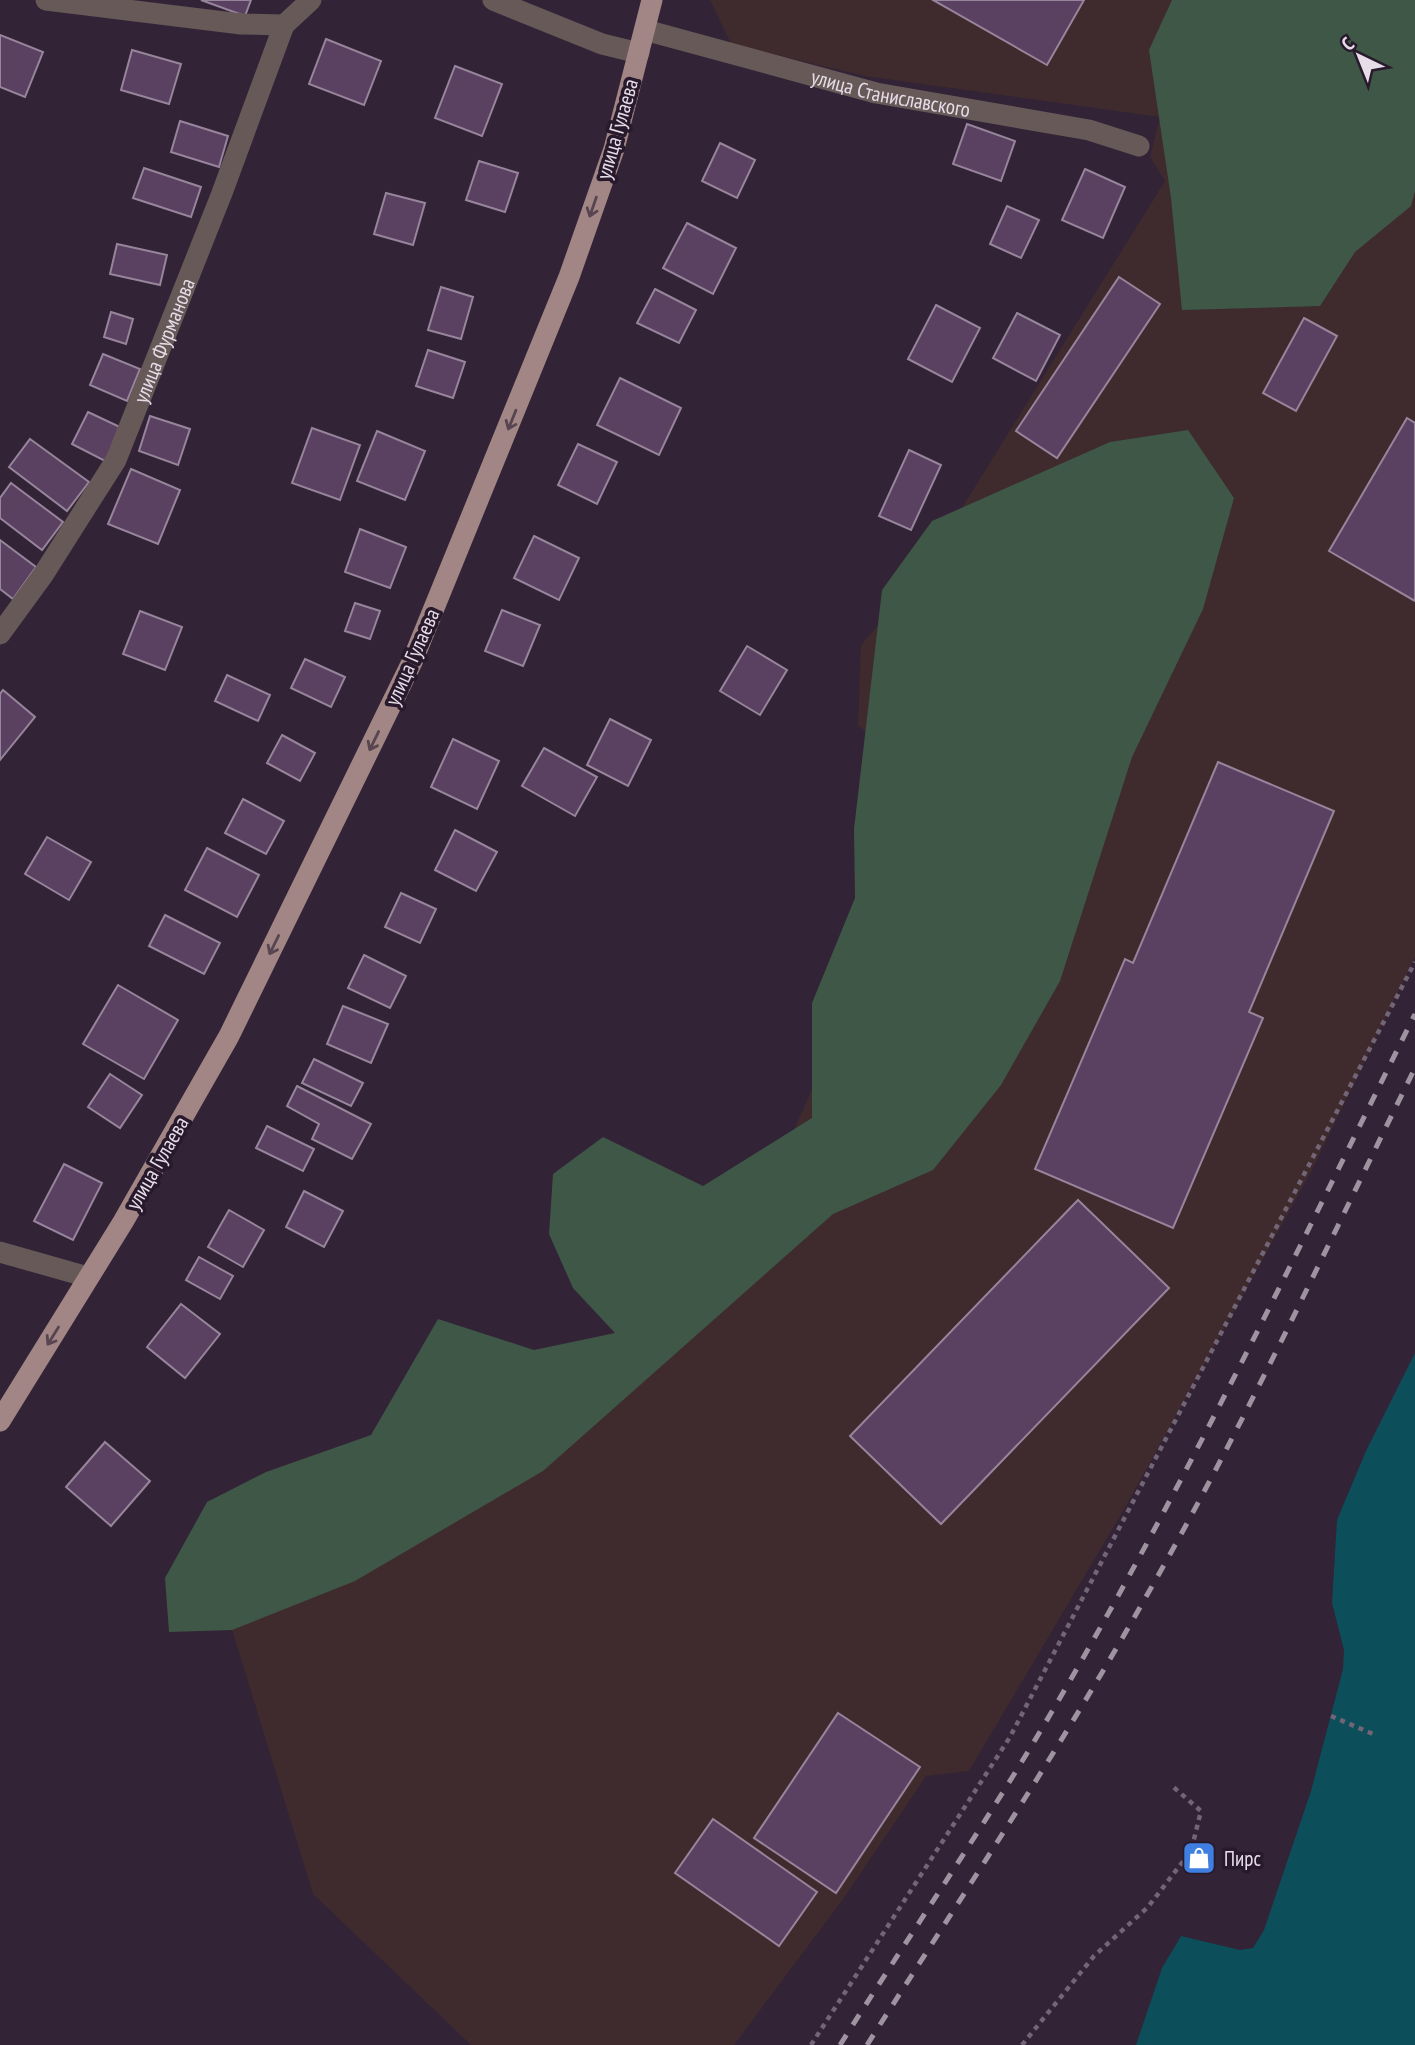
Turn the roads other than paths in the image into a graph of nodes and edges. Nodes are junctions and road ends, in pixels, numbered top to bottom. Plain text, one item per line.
1 (46, 0) edge
2 (311, 0) edge
3 (494, 0) edge
4 (652, 0) edge
5 (284, 24) junction
6 (645, 30) junction
7 (639, 53) junction
8 (1139, 146) dead end
9 (0, 634) edge
10 (0, 1252) edge
11 (88, 1277) junction
12 (0, 1421) edge

1 - 5 street
2 - 5 street
3 - 7 street
4 - 6 main road, улица Гулаева
5 - 9 street, улица Фурманова
6 - 7 main road, улица Гулаева
6 - 8 street, улица Станиславского
7 -> 11 main road, улица Гулаева
10 - 11 street
11 -> 12 main road, улица Гулаева

